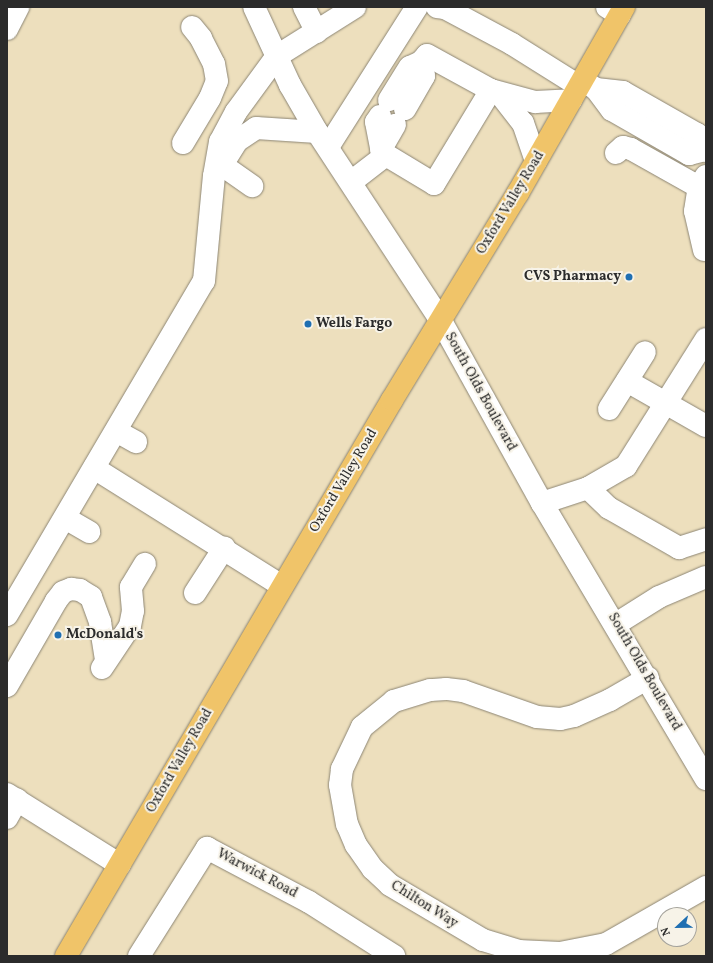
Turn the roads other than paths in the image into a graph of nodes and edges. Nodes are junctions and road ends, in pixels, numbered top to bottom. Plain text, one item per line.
1 (18, 7) edge
2 (254, 7) edge
3 (304, 7) edge
4 (355, 7) edge
5 (433, 7) edge
6 (437, 7) edge
7 (617, 10) edge
8 (413, 13) edge
9 (192, 27) dead end
10 (7, 29) edge
11 (317, 32) junction
12 (277, 56) junction
13 (582, 89) junction
14 (496, 92) junction
15 (328, 137) junction
16 (183, 143) dead end
17 (705, 151) edge
18 (382, 153) junction
19 (616, 153) dead end
20 (536, 161) junction
21 (218, 171) junction
22 (702, 181) edge
23 (351, 182) junction
24 (252, 186) dead end
25 (704, 250) dead end
26 (441, 321) junction
27 (703, 350) edge
28 (645, 352) dead end
29 (627, 380) junction
30 (668, 402) junction
31 (609, 409) dead end
32 (706, 426) edge
33 (116, 432) junction
34 (136, 442) dead end
35 (94, 468) junction
36 (588, 488) junction
37 (542, 503) junction
38 (65, 518) junction
39 (89, 532) dead end
40 (706, 539) edge
41 (224, 548) junction
42 (145, 564) dead end
43 (706, 577) edge
44 (282, 586) junction
45 (195, 593) dead end
46 (7, 615) edge
47 (616, 624) junction
48 (648, 678) junction
49 (7, 686) edge
50 (706, 779) edge
51 (10, 804) edge
52 (120, 865) junction
53 (706, 887) edge
54 (66, 956) edge
55 (140, 956) edge
56 (394, 956) edge

1 - 10 street
2 - 12 street, South Olds Boulevard
3 - 11 street
4 - 11 street
5 - 8 street
6 - 13 street
7 - 13 main road, Oxford Valley Road
8 - 15 street
9 - 16 street
11 - 12 street
12 - 15 street, South Olds Boulevard
12 - 21 street
13 - 14 street
13 - 17 street
13 - 20 main road, Oxford Valley Road
14 - 18 street
14 - 18 street
14 - 20 street
15 - 21 street
15 - 23 street, South Olds Boulevard
18 - 23 street
19 - 22 street
20 - 26 main road, Oxford Valley Road
21 - 24 street
21 - 33 street
22 - 25 street
23 - 26 street, South Olds Boulevard
26 - 37 street, South Olds Boulevard
26 - 44 main road, Oxford Valley Road
27 - 30 street
28 - 29 street
29 - 30 street
29 - 31 street
30 - 32 street
30 - 36 street
33 - 34 street
33 - 35 street
35 - 38 street
35 - 41 street
36 - 37 street
36 - 40 street
37 - 47 street, South Olds Boulevard
38 - 39 street
38 - 46 street
41 - 44 street
41 - 45 street
42 - 49 street
43 - 47 street
44 - 52 main road, Oxford Valley Road
47 - 48 street, South Olds Boulevard
48 - 50 street, South Olds Boulevard
48 - 53 street, Chilton Way
51 - 52 street
52 - 54 main road, Oxford Valley Road
55 - 56 street, Warwick Road

